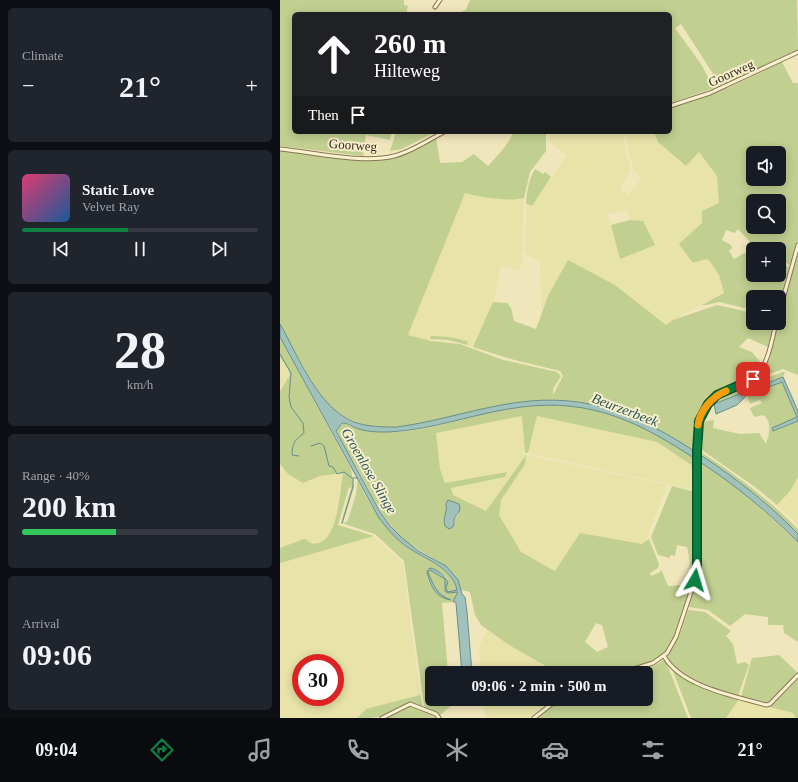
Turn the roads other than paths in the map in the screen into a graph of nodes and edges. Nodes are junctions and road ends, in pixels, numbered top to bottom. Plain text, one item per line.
1 (440, 0) edge
2 (435, 7) dead end
3 (798, 52) edge
4 (672, 105) edge
5 (440, 134) edge
6 (280, 148) edge
7 (798, 245) edge
8 (785, 290) edge
9 (774, 330) edge
10 (664, 656) junction
11 (646, 666) edge
12 (798, 675) edge
13 (549, 706) edge
14 (382, 718) edge
15 (440, 718) edge
16 (534, 718) edge

1 - 2 street
3 - 4 street, Goorweg
5 - 6 street, Goorweg
7 - 8 street
9 - 10 street
10 - 11 street
10 - 12 street
13 - 16 street
14 - 15 street

